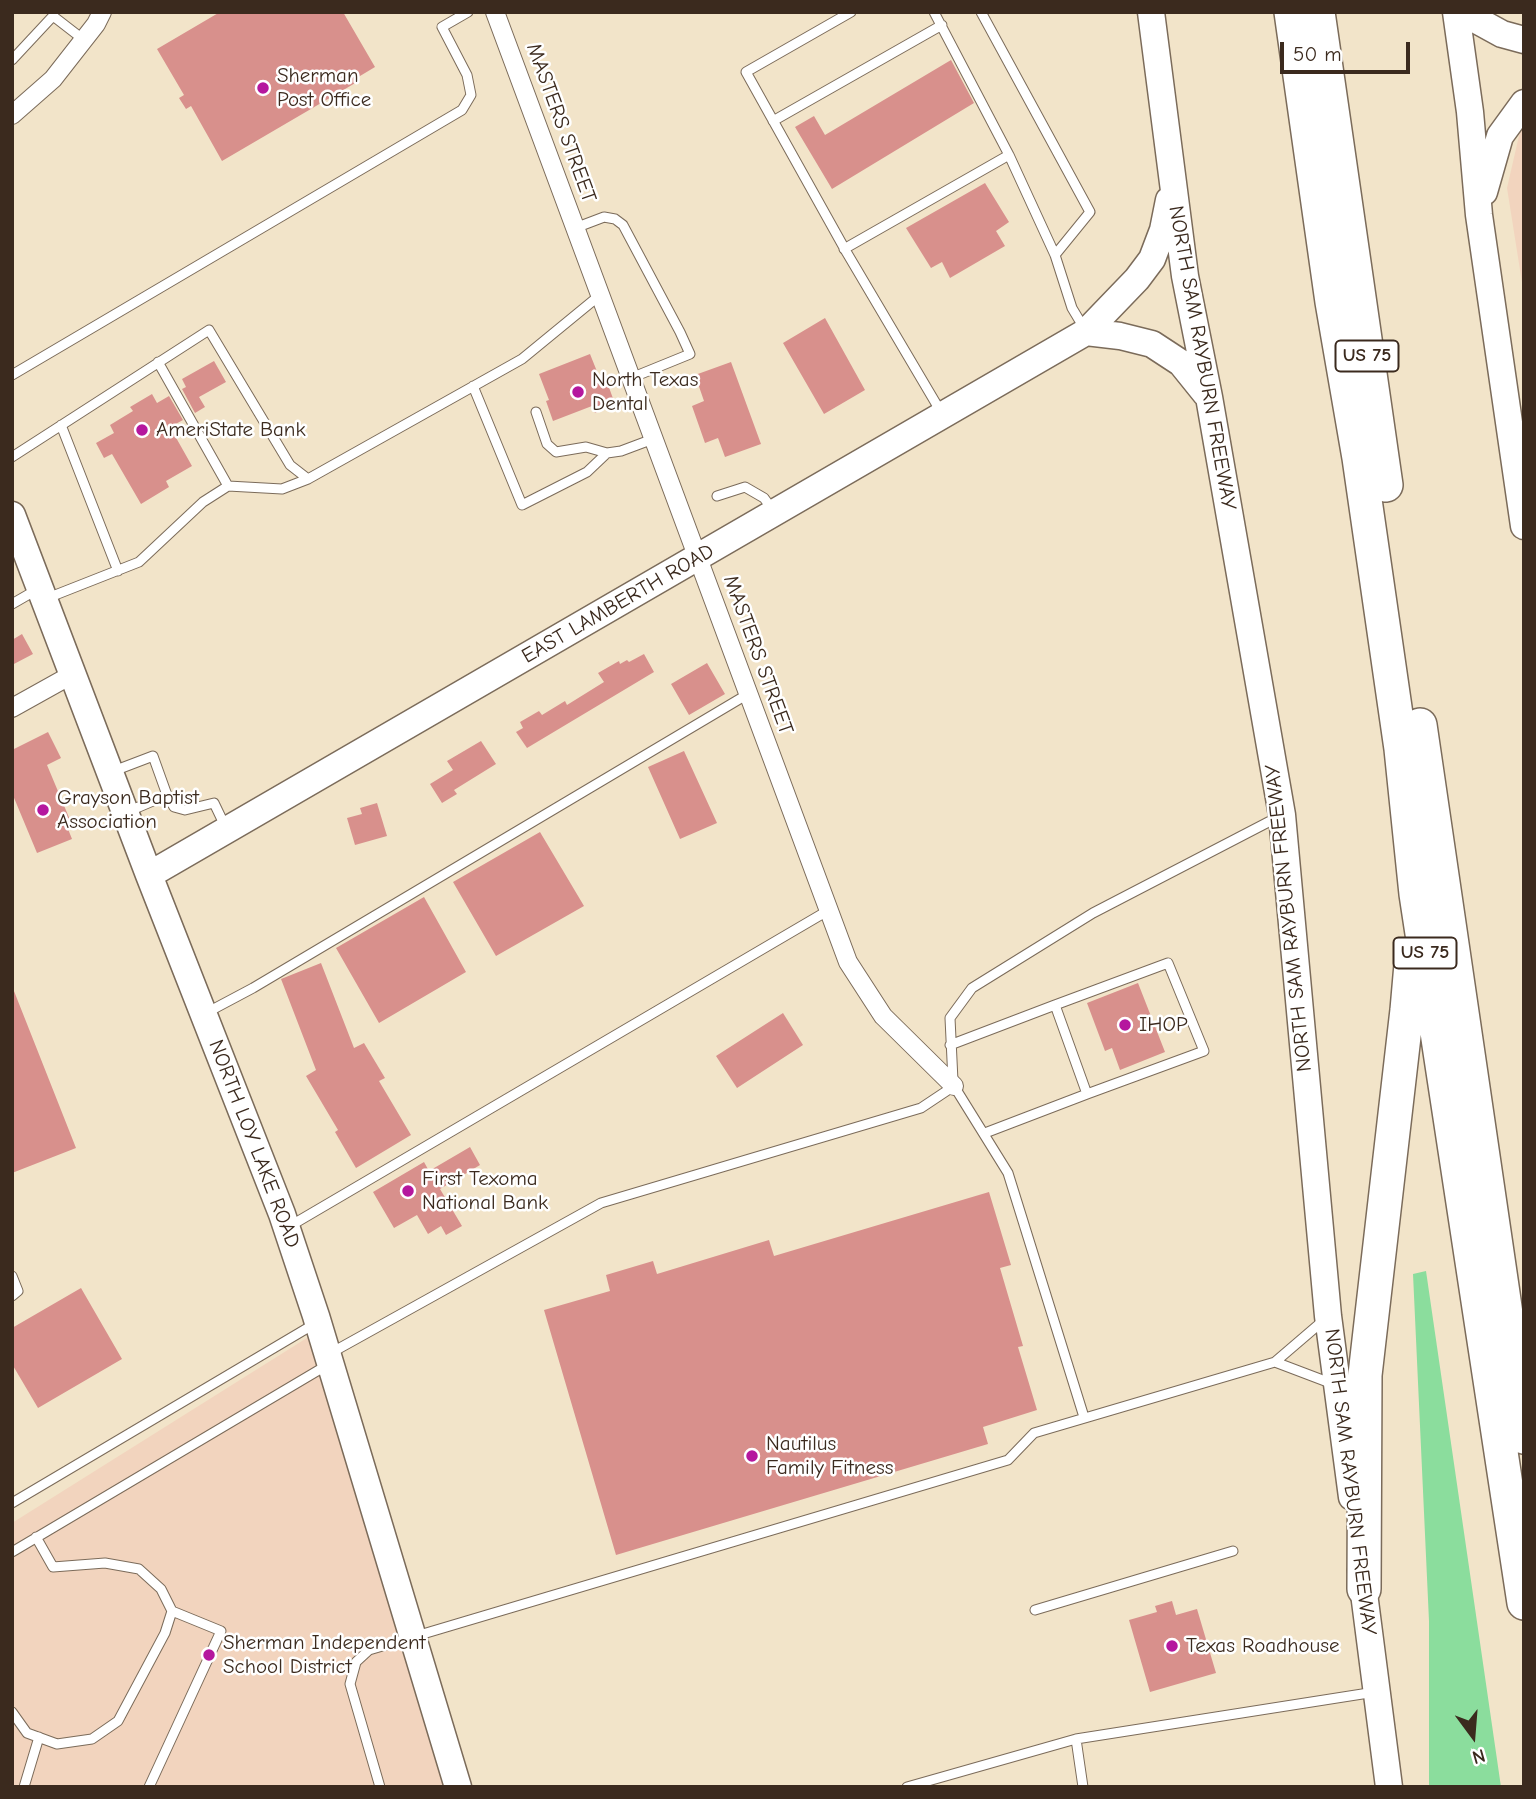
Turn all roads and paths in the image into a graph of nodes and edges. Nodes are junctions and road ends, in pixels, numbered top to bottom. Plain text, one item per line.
1 (102, 12) edge
2 (468, 12) edge
3 (495, 12) edge
4 (851, 12) edge
5 (934, 12) edge
6 (981, 12) edge
7 (1151, 12) edge
8 (1291, 12) edge
9 (1318, 12) edge
10 (1456, 12) edge
11 (1469, 12) edge
12 (54, 14) edge
13 (942, 26) junction
14 (84, 40) junction
15 (1524, 40) edge
16 (12, 60) edge
17 (1524, 103) edge
18 (12, 115) edge
19 (774, 121) junction
20 (1009, 155) junction
21 (1172, 185) junction
22 (1479, 215) junction
23 (575, 228) junction
24 (844, 249) junction
25 (1055, 256) junction
26 (600, 295) junction
27 (1086, 332) junction
28 (158, 362) junction
29 (12, 375) edge
30 (631, 379) junction
31 (473, 386) junction
32 (1209, 397) junction
33 (536, 412) dead end
34 (943, 416) junction
35 (61, 425) junction
36 (653, 439) junction
37 (607, 453) junction
38 (12, 457) edge
39 (308, 479) junction
40 (228, 486) junction
41 (717, 496) dead end
42 (775, 514) junction
43 (12, 515) edge
44 (1524, 526) edge
45 (698, 558) junction
46 (117, 571) junction
47 (41, 594) junction
48 (12, 604) edge
49 (73, 674) junction
50 (748, 694) junction
51 (12, 708) edge
52 (110, 773) junction
53 (167, 794) junction
54 (125, 813) junction
55 (1282, 815) junction
56 (227, 830) junction
57 (149, 875) junction
58 (1416, 894) junction
59 (829, 910) junction
60 (1055, 1005) junction
61 (204, 1014) junction
62 (950, 1045) junction
63 (954, 1087) junction
64 (1087, 1094) junction
65 (985, 1133) junction
66 (286, 1228) junction
67 (12, 1276) edge
68 (12, 1296) edge
69 (1328, 1316) junction
70 (318, 1323) junction
71 (329, 1359) junction
72 (1275, 1362) junction
73 (1338, 1385) junction
74 (1084, 1417) junction
75 (1524, 1437) edge
76 (12, 1503) edge
77 (36, 1537) junction
78 (1233, 1551) dead end
79 (12, 1552) edge
80 (1364, 1588) junction
81 (1524, 1603) edge
82 (1035, 1610) dead end
83 (172, 1611) junction
84 (414, 1636) junction
85 (1377, 1692) junction
86 (12, 1712) edge
87 (39, 1737) junction
88 (1076, 1739) junction
89 (24, 1787) edge
90 (149, 1787) edge
91 (380, 1787) edge
92 (458, 1787) edge
93 (908, 1787) edge
94 (1083, 1787) edge
95 (1389, 1787) edge

1 - 14 street
2 - 29 lane
3 - 23 street, MASTERS STREET
4 - 19 lane
5 - 13 lane
6 - 25 lane
7 - 21 main road, NORTH SAM RAYBURN FREEWAY
8 - 58 highway, US 75
9 - 75 highway, US 75
10 - 22 main road
11 - 15 main road
12 - 14 lane
12 - 16 lane
13 - 19 lane
13 - 20 lane
14 - 18 street
17 - 22 main road
19 - 24 lane
20 - 24 lane
20 - 25 lane
21 - 27 main road, EAST LAMBERTH ROAD
21 - 32 main road, NORTH SAM RAYBURN FREEWAY
22 - 44 main road
23 - 26 street, MASTERS STREET
23 - 30 lane
24 - 34 lane
25 - 27 lane
26 - 30 street, MASTERS STREET
26 - 31 lane
27 - 32 main road
27 - 34 main road, EAST LAMBERTH ROAD
28 - 35 lane
28 - 39 lane
28 - 40 lane
30 - 36 street, MASTERS STREET
31 - 37 lane
31 - 39 lane
32 - 55 main road, NORTH SAM RAYBURN FREEWAY
33 - 37 lane
34 - 42 main road, EAST LAMBERTH ROAD
35 - 38 lane
35 - 46 lane
36 - 37 lane
36 - 45 street, MASTERS STREET
39 - 40 lane
40 - 46 lane
41 - 42 lane
42 - 45 main road, EAST LAMBERTH ROAD
43 - 47 main road, NORTH LOY LAKE ROAD
45 - 50 street, MASTERS STREET
45 - 56 main road, EAST LAMBERTH ROAD
46 - 47 lane
47 - 48 lane
47 - 49 main road, NORTH LOY LAKE ROAD
49 - 51 street
49 - 52 main road, NORTH LOY LAKE ROAD
50 - 59 street, MASTERS STREET
50 - 61 lane
52 - 53 lane
52 - 54 main road, NORTH LOY LAKE ROAD
53 - 54 lane
53 - 56 lane
54 - 57 main road, NORTH LOY LAKE ROAD
55 - 62 lane
55 - 69 main road, NORTH SAM RAYBURN FREEWAY
56 - 57 main road, EAST LAMBERTH ROAD
57 - 61 main road, NORTH LOY LAKE ROAD
58 - 80 highway
58 - 81 highway, US 75
59 - 63 street, MASTERS STREET
59 - 66 lane
60 - 62 lane
60 - 64 lane
60 - 64 lane
61 - 66 main road, NORTH LOY LAKE ROAD
62 - 63 lane
63 - 65 lane
63 - 71 lane
64 - 65 lane
65 - 74 lane
66 - 70 main road, NORTH LOY LAKE ROAD
67 - 68 lane
69 - 72 lane
69 - 73 main road, NORTH SAM RAYBURN FREEWAY
70 - 71 main road, NORTH LOY LAKE ROAD
70 - 76 lane
71 - 77 lane
71 - 84 main road, NORTH LOY LAKE ROAD
72 - 73 lane
72 - 74 lane
73 - 80 main road, NORTH SAM RAYBURN FREEWAY
74 - 84 lane
77 - 79 lane
77 - 83 lane
78 - 82 lane
80 - 85 main road, NORTH SAM RAYBURN FREEWAY
83 - 87 lane
83 - 90 lane
84 - 91 lane
84 - 92 main road, NORTH LOY LAKE ROAD
85 - 88 lane
85 - 95 main road, NORTH SAM RAYBURN FREEWAY
86 - 87 lane
87 - 89 lane
88 - 93 lane
88 - 94 lane

